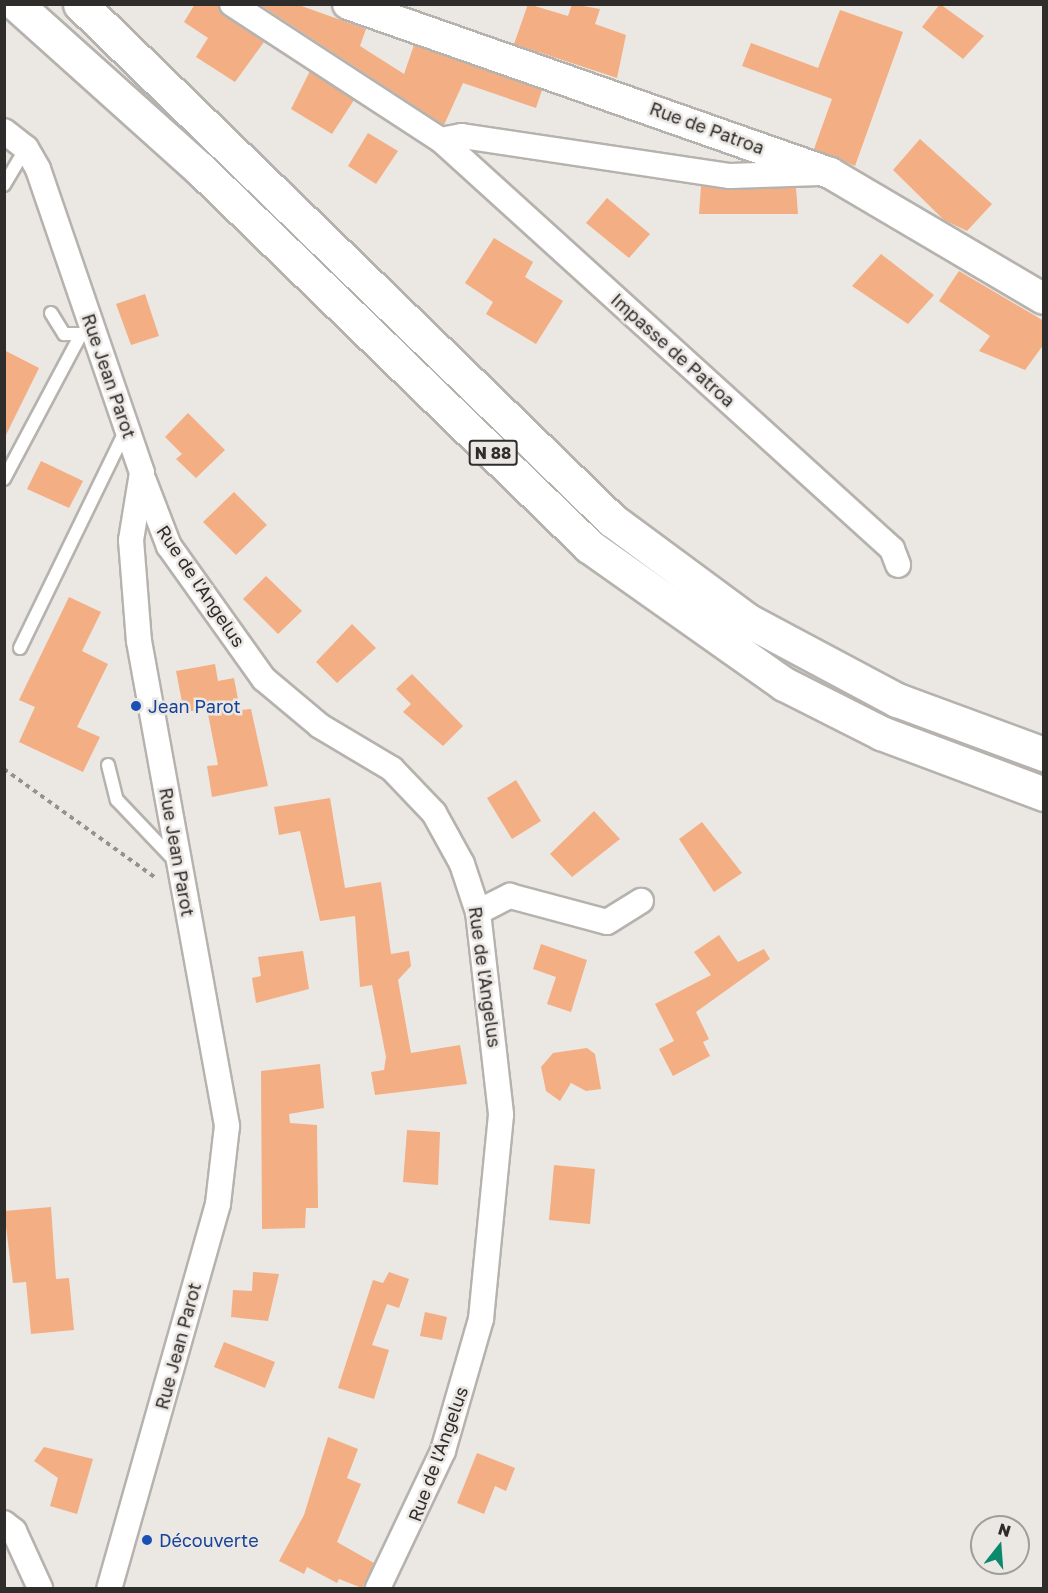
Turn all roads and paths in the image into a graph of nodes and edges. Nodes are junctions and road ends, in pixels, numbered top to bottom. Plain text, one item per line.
1 (16, 4) edge
2 (80, 4) edge
3 (232, 4) edge
4 (348, 4) edge
5 (4, 131) edge
6 (441, 140) junction
7 (26, 148) junction
8 (830, 173) junction
9 (4, 185) edge
10 (1044, 299) edge
11 (51, 313) dead end
12 (88, 334) junction
13 (127, 429) junction
14 (142, 473) junction
15 (4, 480) edge
16 (898, 565) dead end
17 (20, 648) dead end
18 (1044, 754) edge
19 (108, 765) dead end
20 (4, 769) edge
21 (1044, 794) edge
22 (137, 865) dead end
23 (180, 867) junction
24 (641, 901) dead end
25 (478, 912) junction
26 (4, 1523) edge
27 (40, 1588) edge
28 (109, 1588) edge
29 (378, 1588) edge

1 - 21 highway, N 88
2 - 18 highway, N 88
3 - 6 street, Impasse de Patroa
4 - 8 street, Rue de Patroa
5 - 7 street
6 - 8 street
6 - 16 street, Impasse de Patroa
7 - 9 lane
7 - 12 street, Rue Jean Parot
8 - 10 street, Rue de Patroa
11 - 12 lane
12 - 13 street, Rue Jean Parot
12 - 15 lane
13 - 14 street, Rue Jean Parot
13 - 17 lane
14 - 23 street, Rue Jean Parot
14 - 25 street, Rue de l'Angelus
19 - 23 lane
20 - 22 path
23 - 28 street, Rue Jean Parot
24 - 25 street
25 - 29 street, Rue de l'Angelus
26 - 27 street

